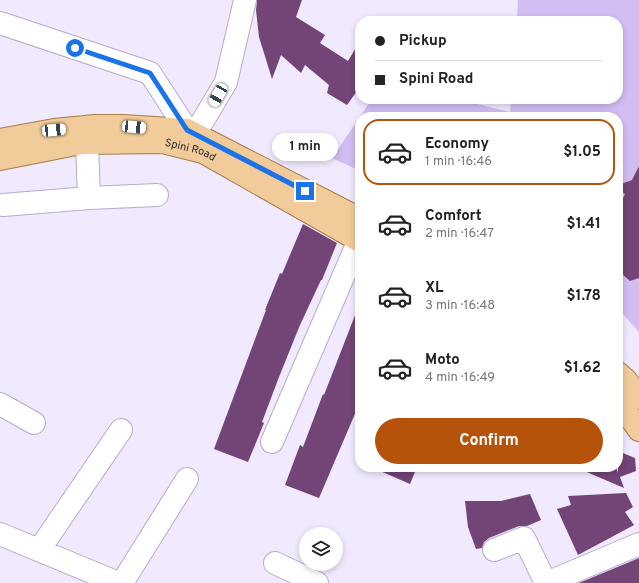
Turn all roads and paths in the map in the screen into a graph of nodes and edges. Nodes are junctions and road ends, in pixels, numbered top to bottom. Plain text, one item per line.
1 (245, 0) edge
2 (0, 23) edge
3 (191, 132) junction
4 (0, 140) edge
5 (87, 143) junction
6 (0, 160) edge
7 (157, 195) dead end
8 (89, 198) junction
9 (3, 205) dead end
10 (355, 231) edge
11 (355, 231) edge
12 (355, 246) edge
13 (623, 377) edge
14 (625, 403) edge
15 (0, 404) edge
16 (34, 423) dead end
17 (121, 430) dead end
18 (639, 430) edge
19 (272, 442) dead end
20 (187, 479) dead end
21 (0, 534) edge
22 (639, 544) edge
23 (39, 550) junction
24 (494, 550) dead end
25 (275, 563) dead end
26 (118, 583) edge
27 (122, 583) edge
28 (317, 583) edge
29 (547, 583) edge

1 - 3 street
2 - 3 street
3 - 4 main road, Spini Road
3 - 10 main road, Spini Road
5 - 6 main road, Spini Road
5 - 8 street
5 - 11 main road, Spini Road
7 - 8 street
8 - 9 street
12 - 19 street
13 - 14 main road
14 - 18 main road
15 - 16 street
17 - 23 street
20 - 27 street
21 - 23 street
22 - 29 street
23 - 26 street
24 - 29 street
25 - 28 street

